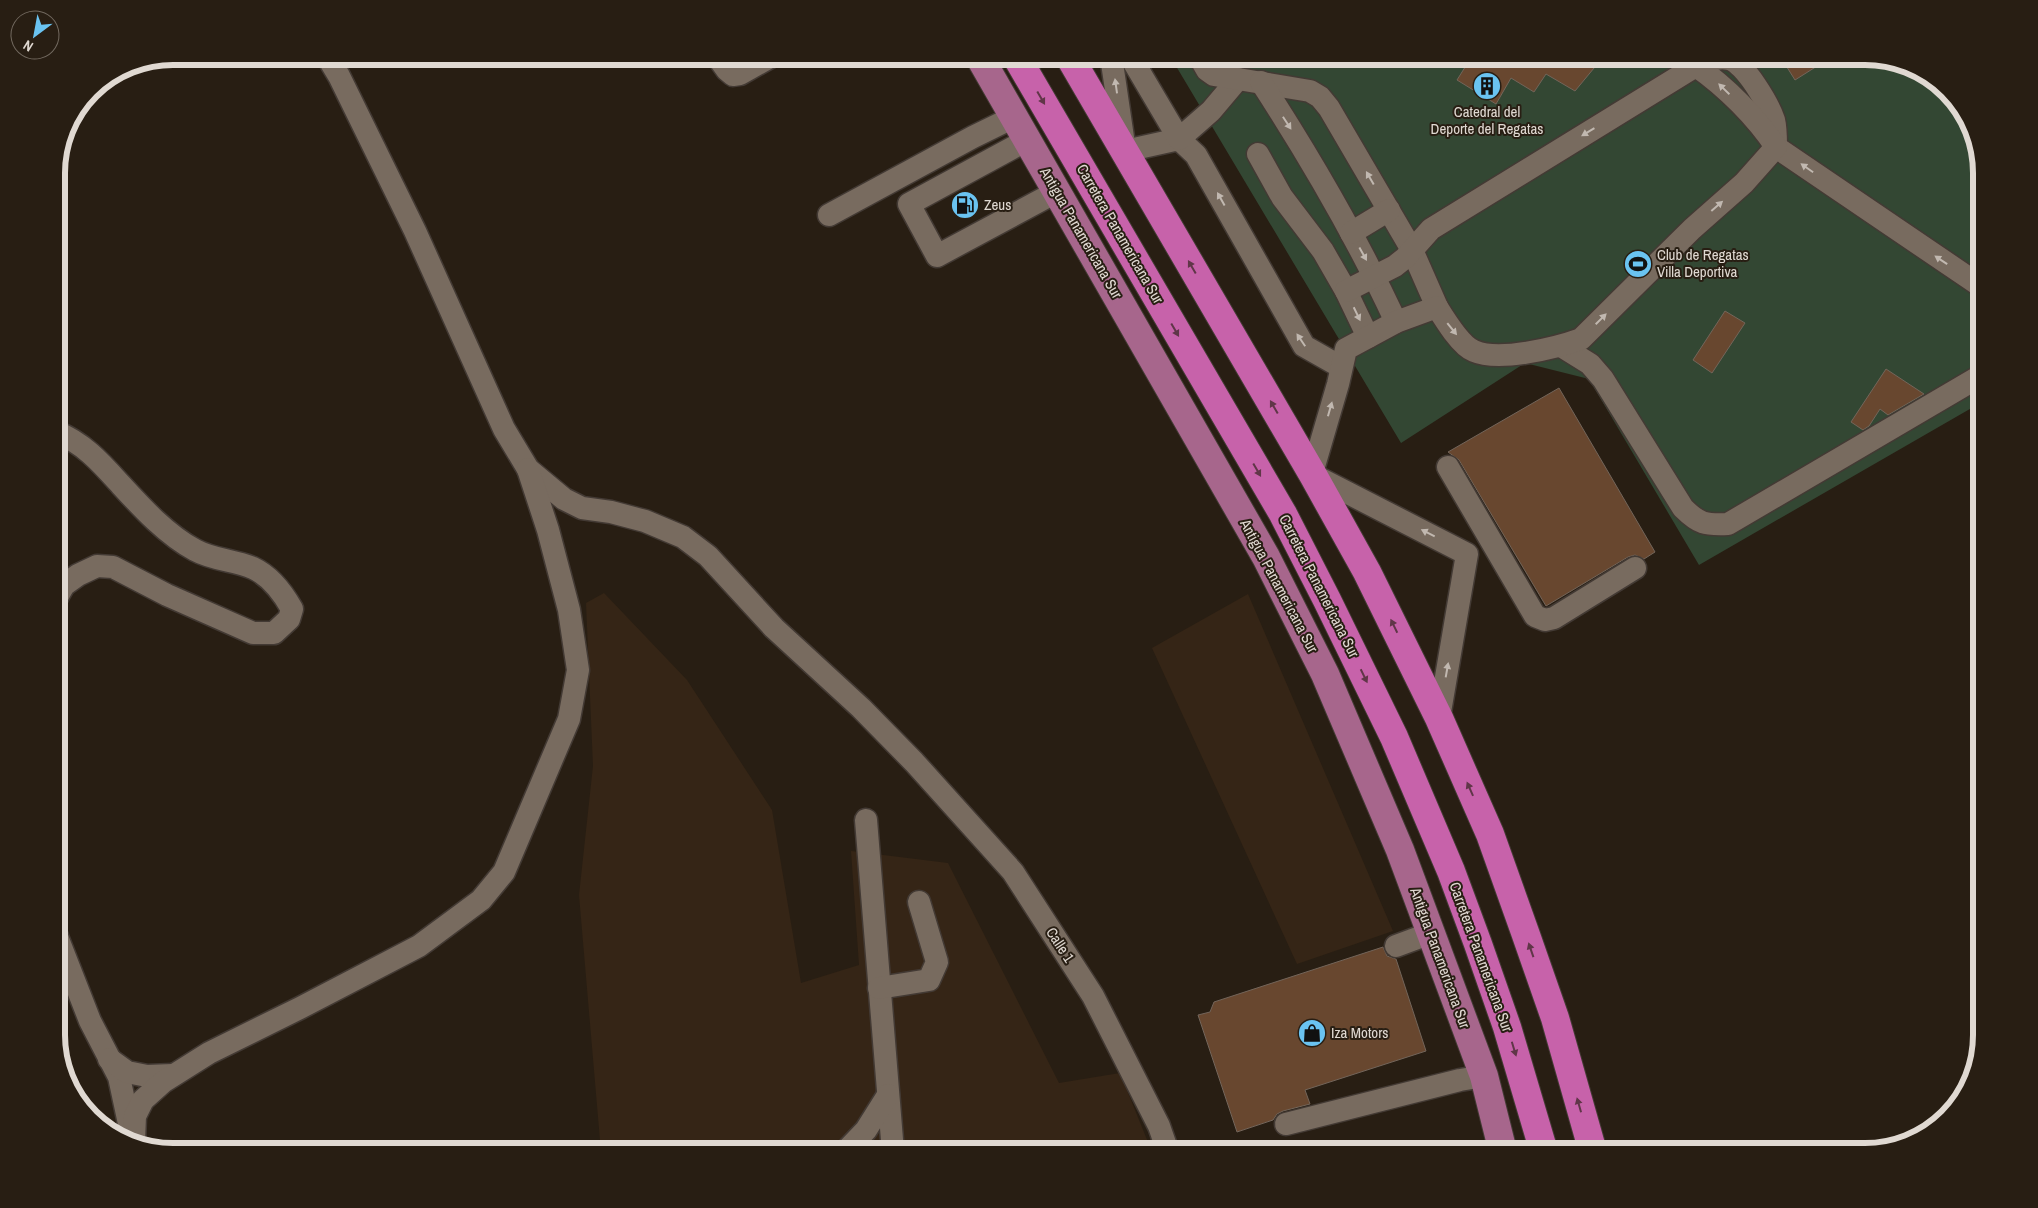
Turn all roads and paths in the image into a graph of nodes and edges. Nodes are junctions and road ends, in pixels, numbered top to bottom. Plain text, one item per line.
1 (332, 65) edge
2 (723, 65) edge
3 (756, 65) edge
4 (984, 65) edge
5 (1021, 65) edge
6 (1074, 65) edge
7 (1112, 65) edge
8 (1135, 65) edge
9 (1204, 65) edge
10 (1699, 65) edge
11 (1739, 65) edge
12 (1238, 79) junction
13 (1261, 82) junction
14 (1021, 129) junction
15 (1179, 139) junction
16 (1776, 147) junction
17 (1125, 151) junction
18 (1258, 154) dead end
19 (1056, 192) junction
20 (1389, 210) junction
21 (829, 215) dead end
22 (1351, 233) junction
23 (1412, 250) junction
24 (1375, 276) junction
25 (1973, 281) edge
26 (1346, 291) junction
27 (1437, 307) junction
28 (1396, 322) junction
29 (1368, 337) junction
30 (1561, 346) junction
31 (1341, 367) junction
32 (1973, 380) edge
33 (65, 436) edge
34 (1448, 467) dead end
35 (528, 469) junction
36 (1312, 474) junction
37 (582, 508) junction
38 (550, 539) junction
39 (1491, 541) junction
40 (1467, 554) junction
41 (1635, 568) dead end
42 (65, 585) edge
43 (1439, 718) junction
44 (866, 820) dead end
45 (919, 902) dead end
46 (1431, 933) junction
47 (1396, 946) dead end
48 (65, 957) edge
49 (880, 988) junction
50 (109, 1059) junction
51 (173, 1075) junction
52 (1484, 1076) junction
53 (888, 1095) junction
54 (1286, 1124) dead end
55 (132, 1135) edge
56 (133, 1135) edge
57 (854, 1143) edge
58 (892, 1143) edge
59 (1165, 1143) edge
60 (1502, 1143) edge
61 (1541, 1143) edge
62 (1590, 1143) edge

1 - 35 street
2 - 3 street
4 - 14 main road, Antigua Panamericana Sur
5 -> 61 highway, Carretera Panamericana Sur
6 - 17 highway
17 -> 7 street
8 - 15 street
9 - 12 street
10 -> 23 street
16 -> 11 street
12 - 13 street
12 - 15 street
20 -> 13 street
13 -> 22 street
14 - 19 main road, Antigua Panamericana Sur
14 - 19 street
14 - 21 street
15 - 17 street
31 -> 15 street
25 -> 16 street
30 -> 16 street
36 -> 17 highway
18 - 26 street
19 - 46 main road, Antigua Panamericana Sur
20 - 22 street
20 - 23 street
22 -> 24 street
23 - 24 street
23 - 27 street
24 - 26 street
24 - 28 street
26 -> 29 street
27 - 28 street
27 -> 30 street
28 - 29 street
29 - 31 street
30 - 32 street
36 -> 31 street
33 - 42 street
34 - 39 street
35 - 37 street
35 - 38 street
40 -> 36 street
43 -> 36 highway
37 - 38 street
37 - 59 street, Calle 1
38 - 51 street
39 - 40 street
39 - 41 street
43 -> 40 street
62 -> 43 highway
44 - 49 street
45 - 49 street
46 - 47 street
46 - 52 main road, Antigua Panamericana Sur
48 - 50 street
49 - 53 street
50 - 51 street
50 - 55 street
51 - 56 street
52 - 54 street
52 - 60 main road, Antigua Panamericana Sur
53 - 57 street
53 - 58 street

